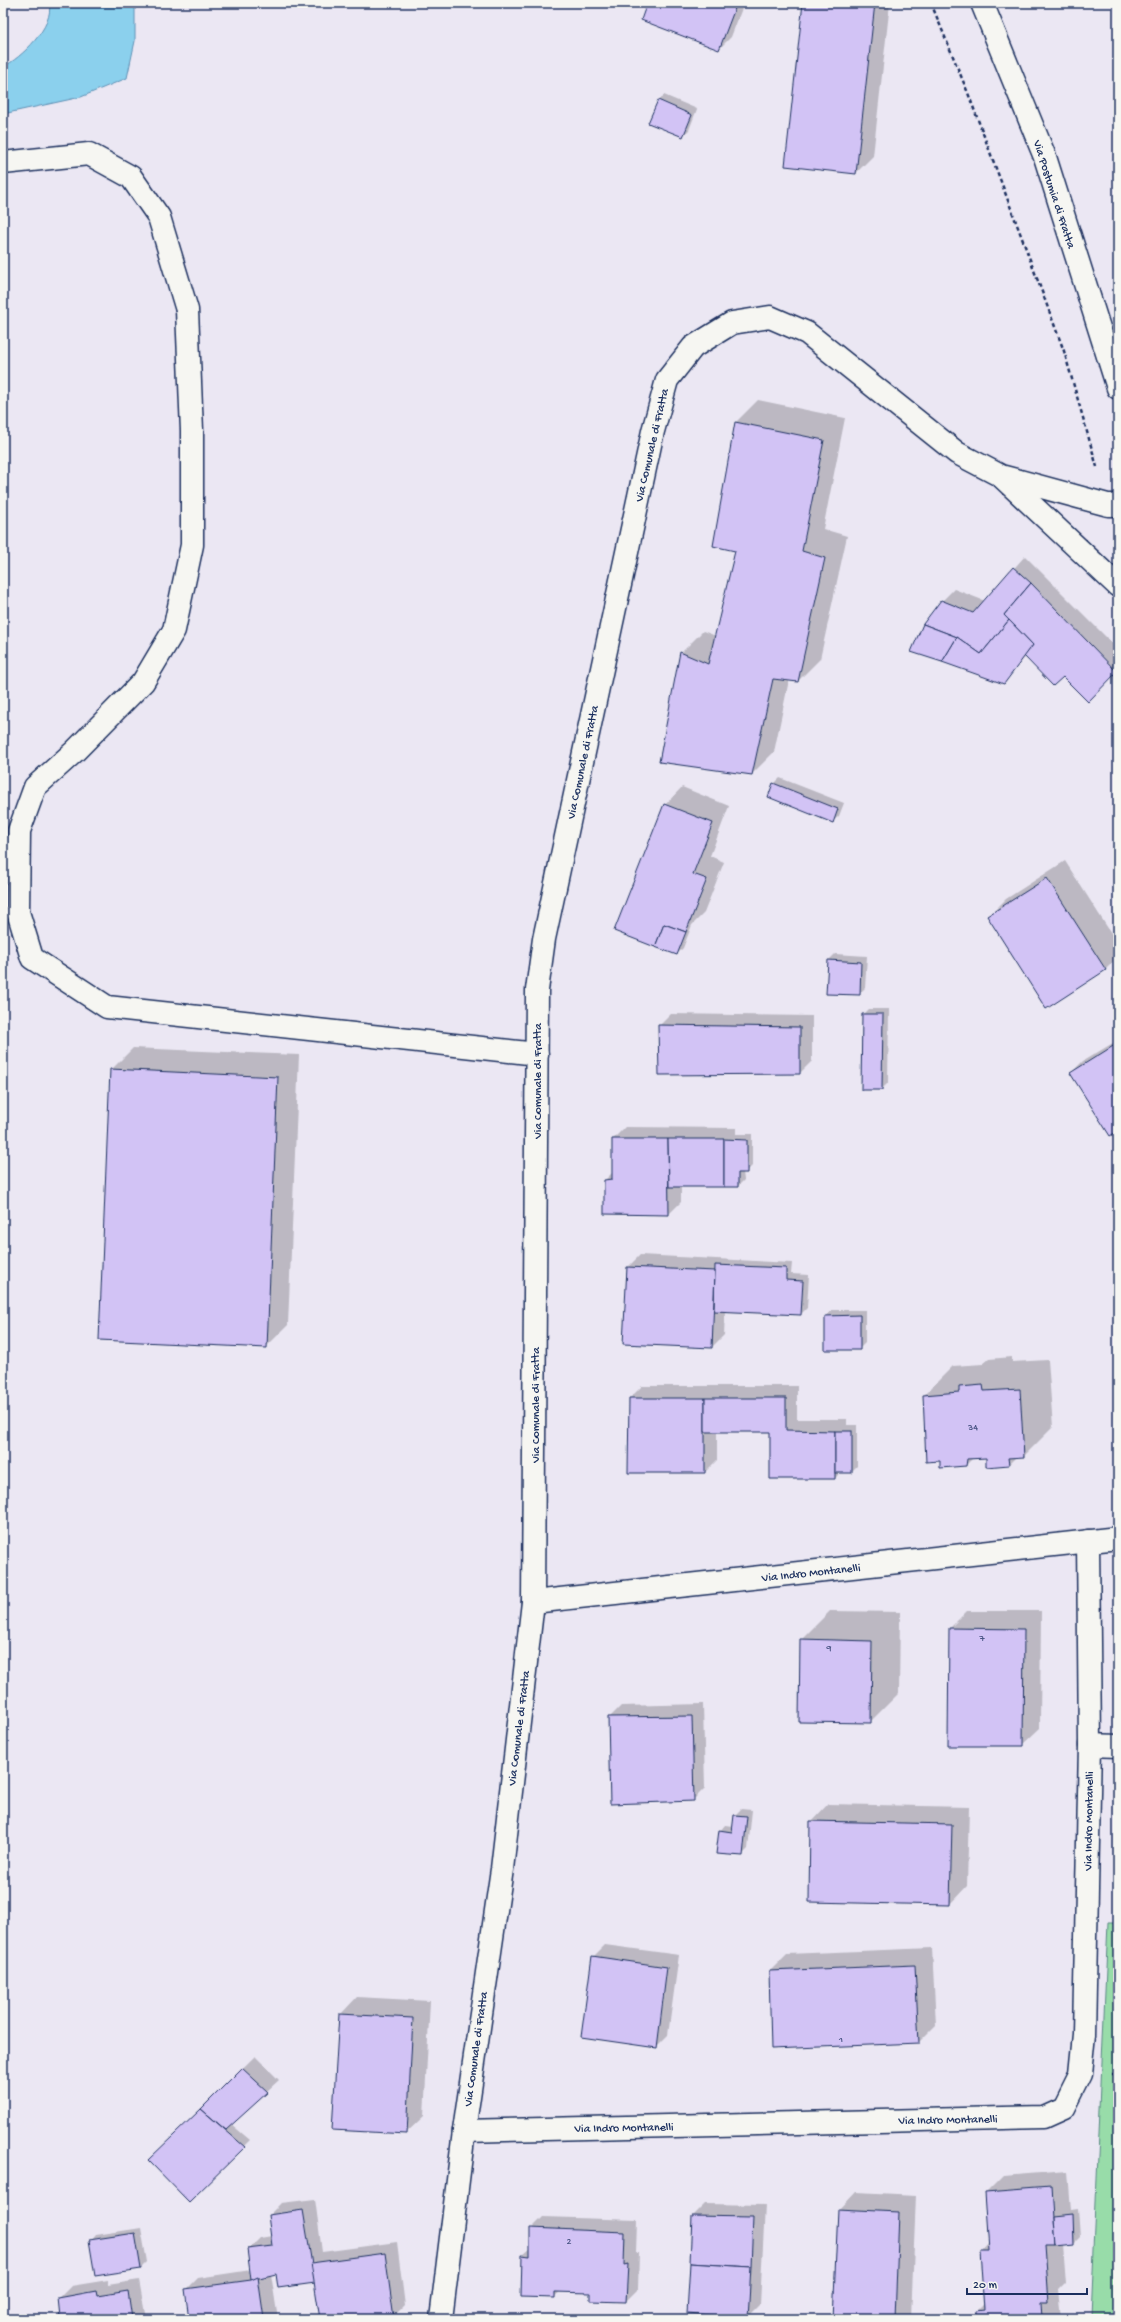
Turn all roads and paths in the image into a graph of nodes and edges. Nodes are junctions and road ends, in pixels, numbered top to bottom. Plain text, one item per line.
1 (931, 3) edge
2 (982, 3) edge
3 (3, 163) edge
4 (1118, 388) edge
5 (1001, 476) junction
6 (1113, 505) edge
7 (1118, 586) edge
8 (537, 1054) junction
9 (1118, 1538) edge
10 (1088, 1541) junction
11 (533, 1602) junction
12 (1090, 1746) junction
13 (1118, 1746) edge
14 (464, 2131) junction
15 (441, 2319) edge

1 - 6 path
2 - 4 street, Via Postumia di Fratta
3 - 8 street
5 - 6 street, Via Comunale di Fratta
5 - 7 street
5 - 8 street, Via Comunale di Fratta
8 - 11 street, Via Comunale di Fratta
9 - 10 street, Via Indro Montanelli
10 - 11 street, Via Indro Montanelli
10 - 12 street, Via Indro Montanelli
11 - 14 street, Via Comunale di Fratta
12 - 13 street
12 - 14 street, Via Indro Montanelli
14 - 15 street, Via Comunale di Fratta

